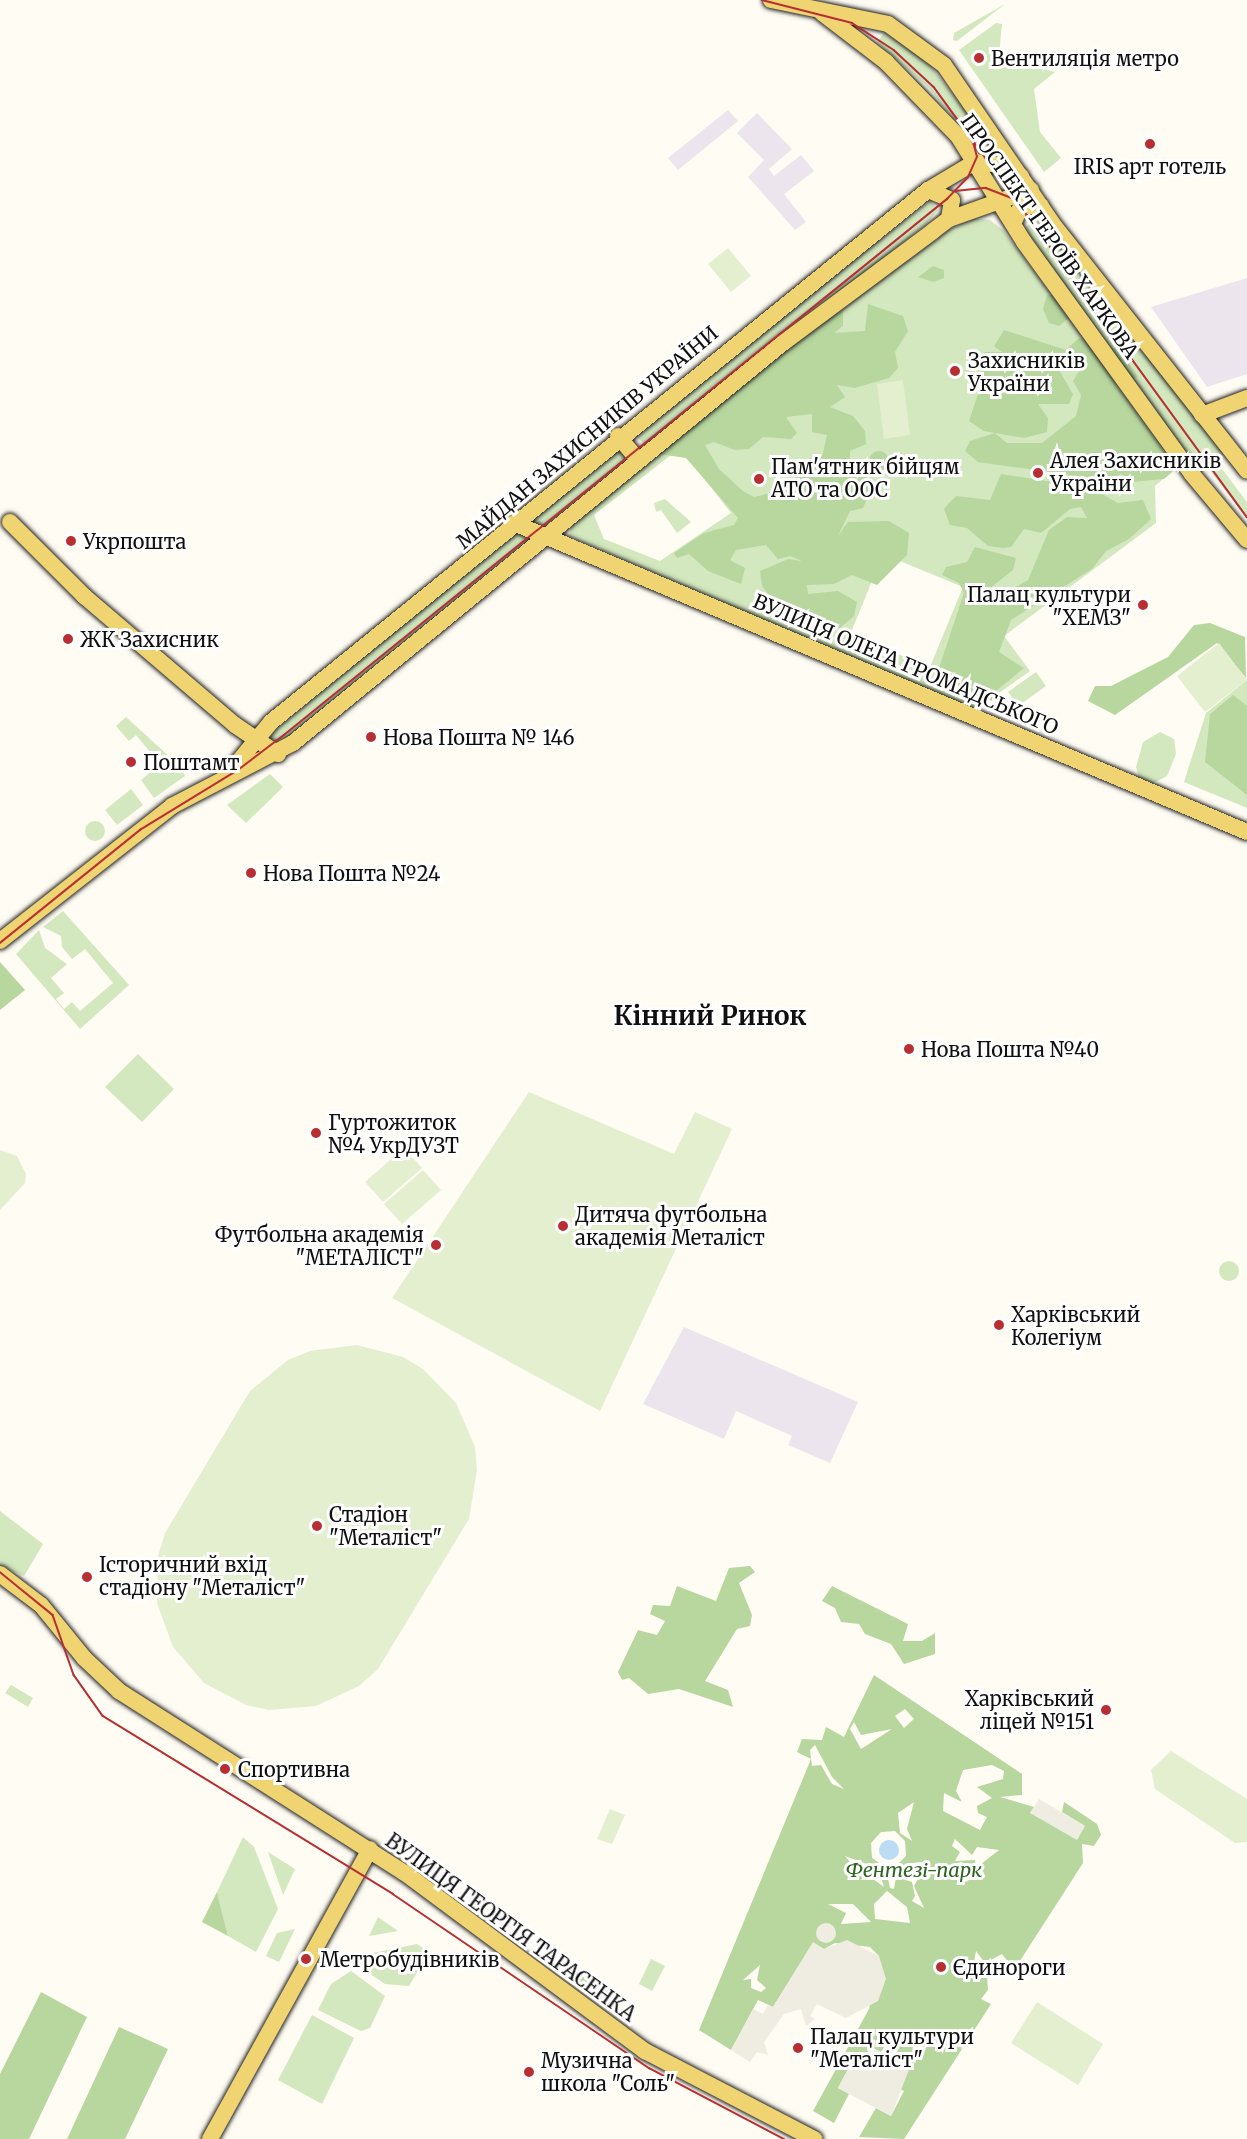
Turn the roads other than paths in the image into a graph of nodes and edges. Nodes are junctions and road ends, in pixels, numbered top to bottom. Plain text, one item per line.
1 (771, 0) edge
2 (817, 9) junction
3 (987, 124) junction
4 (958, 136) junction
5 (975, 162) junction
6 (993, 163) junction
7 (1021, 176) junction
8 (945, 178) junction
9 (985, 180) junction
10 (928, 190) junction
11 (1031, 190) junction
12 (998, 201) junction
13 (1041, 206) junction
14 (1018, 208) junction
15 (972, 210) junction
16 (949, 219) junction
17 (1013, 224) junction
18 (1247, 398) edge
19 (1202, 415) junction
20 (618, 436) junction
21 (638, 460) junction
22 (1247, 471) edge
23 (4, 516) edge
24 (514, 523) junction
25 (548, 536) junction
26 (1247, 540) edge
27 (253, 738) junction
28 (278, 754) junction
29 (222, 777) junction
30 (1247, 832) edge
31 (0, 941) edge
32 (0, 1574) edge
33 (370, 1849) junction
34 (210, 2139) edge
35 (814, 2139) edge

1 - 2 main road, ПРОСПЕКТ ГЕРОЇВ ХАРКОВА
2 - 3 main road, ПРОСПЕКТ ГЕРОЇВ ХАРКОВА
2 - 4 main road, ПРОСПЕКТ ГЕРОЇВ ХАРКОВА
3 - 4 main road
3 - 6 main road
3 - 7 main road, ПРОСПЕКТ ГЕРОЇВ ХАРКОВА
4 - 5 main road, ПРОСПЕКТ ГЕРОЇВ ХАРКОВА
4 - 8 main road
5 - 6 main road
5 - 8 main road, МАЙДАН ЗАХИСНИКІВ УКРАЇНИ
5 - 9 main road, ПРОСПЕКТ ГЕРОЇВ ХАРКОВА
6 - 7 main road
6 - 9 main road
7 - 11 main road, ПРОСПЕКТ ГЕРОЇВ ХАРКОВА
8 - 10 main road, МАЙДАН ЗАХИСНИКІВ УКРАЇНИ
9 - 12 main road, ПРОСПЕКТ ГЕРОЇВ ХАРКОВА
9 - 15 main road
10 - 16 main road
10 - 20 main road, МАЙДАН ЗАХИСНИКІВ УКРАЇНИ
11 - 12 main road
11 - 13 main road, ПРОСПЕКТ ГЕРОЇВ ХАРКОВА
11 - 14 main road
12 - 15 main road
12 - 17 main road, ПРОСПЕКТ ГЕРОЇВ ХАРКОВА
13 - 14 main road
13 - 19 main road, ПРОСПЕКТ ГЕРОЇВ ХАРКОВА
14 - 17 main road
15 - 16 main road
15 - 17 main road
16 - 21 main road
17 - 26 main road, ПРОСПЕКТ ГЕРОЇВ ХАРКОВА
18 - 19 main road
19 - 22 main road, ПРОСПЕКТ ГЕРОЇВ ХАРКОВА
20 - 21 main road
20 - 24 main road, МАЙДАН ЗАХИСНИКІВ УКРАЇНИ
21 - 25 main road
23 - 27 main road
24 - 25 main road, ВУЛИЦЯ ОЛЕГА ГРОМАДСЬКОГО
24 - 27 main road, МАЙДАН ЗАХИСНИКІВ УКРАЇНИ
25 - 28 main road
25 - 30 main road, ВУЛИЦЯ ОЛЕГА ГРОМАДСЬКОГО
27 - 28 main road
27 - 29 main road, МАЙДАН ЗАХИСНИКІВ УКРАЇНИ
28 - 29 main road
29 - 31 main road
32 - 33 main road, ВУЛИЦЯ ГЕОРГІЯ ТАРАСЕНКА
33 - 34 main road
33 - 35 main road, ВУЛИЦЯ ГЕОРГІЯ ТАРАСЕНКА

